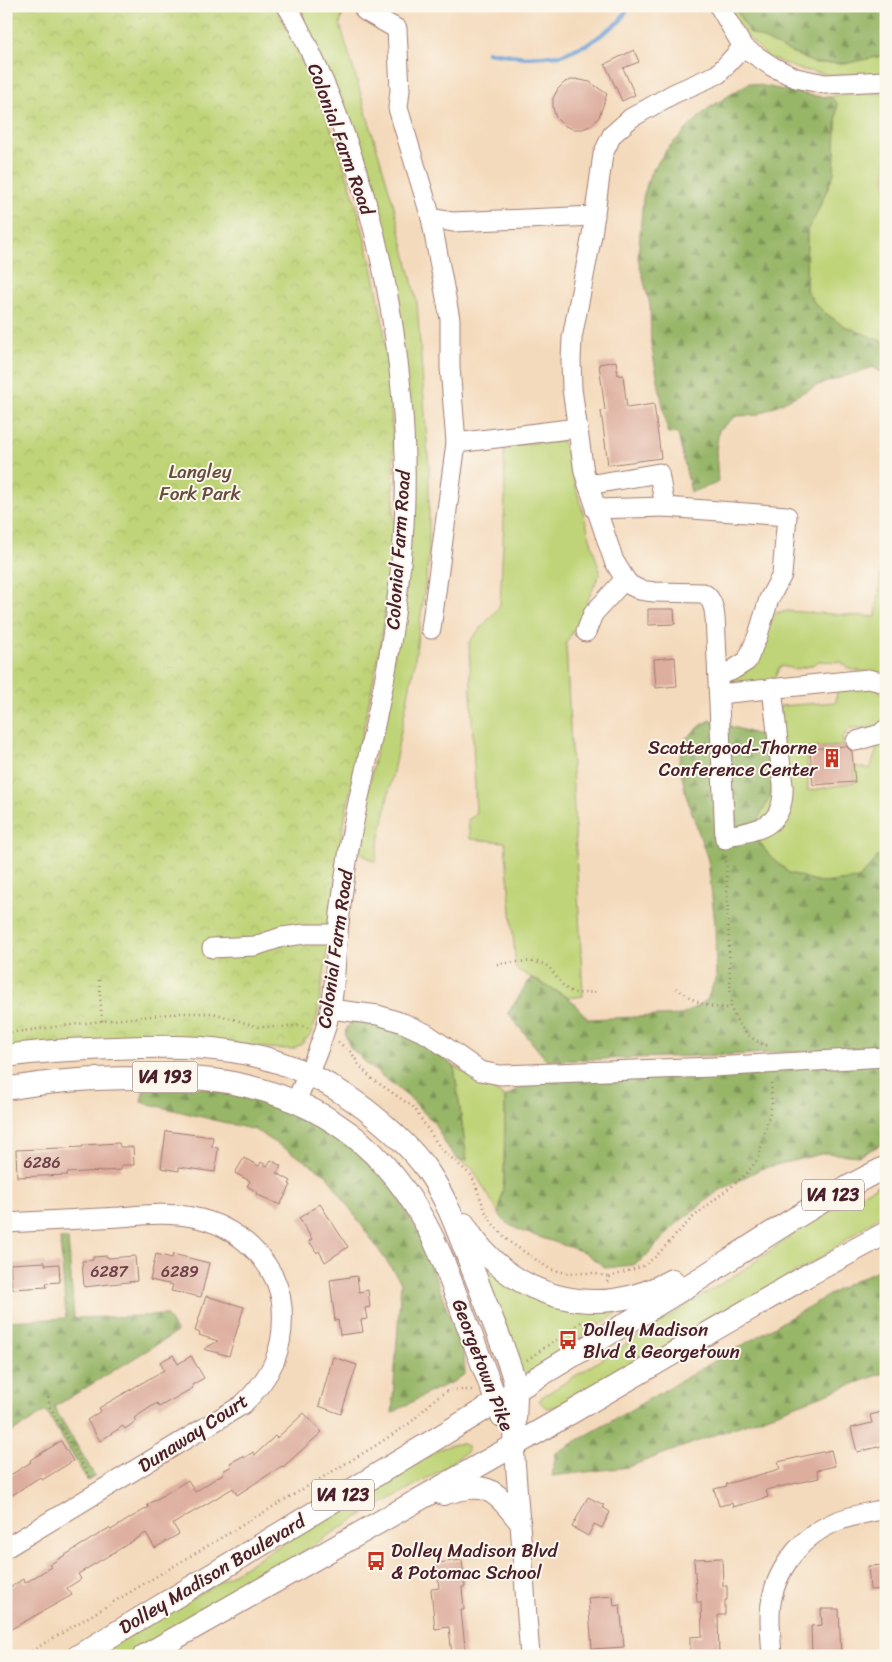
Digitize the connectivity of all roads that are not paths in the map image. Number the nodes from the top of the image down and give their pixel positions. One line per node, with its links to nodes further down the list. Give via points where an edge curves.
1 (287, 6): 22 (street, Colonial Farm Road, via 334,108 370,215 386,283 401,400 404,500 400,578 388,659 351,835)
2 (363, 6): 7 (street, via 365,11 398,30 398,108)
3 (714, 11): 4 (street)
4 (743, 47): 5 (street, via 773,68 796,78 825,84); 6 (street, via 718,74 631,118 612,135 603,154)
5 (886, 80)
6 (595, 216): 7 (street, via 453,222); 8 (street, via 572,338 572,390)
7 (431, 218): 9 (street, via 450,320)
8 (577, 428): 9 (street); 10 (street)
9 (456, 442): 14 (street)
10 (588, 485): 11 (street, via 659,474); 12 (street)
11 (665, 507): 12 (street); 16 (street, via 787,516 782,575 747,661)
12 (595, 509): 13 (street, via 614,561)
13 (625, 579): 15 (street, via 593,614); 16 (street, via 640,590 707,595 714,613)
14 (431, 629)
15 (586, 632)
16 (718, 675): 19 (street)
17 (886, 683): 18 (street, via 868,679)
18 (772, 688): 19 (street); 19 (street, via 784,797 781,809 765,827 725,838)
19 (719, 694)
20 (886, 729): 21 (street)
21 (856, 741)
22 (338, 934): 23 (street, via 305,934 255,946); 24 (street, Colonial Farm Road)
23 (212, 948)
24 (330, 1009): 26 (street, via 378,1015 403,1023 427,1034 480,1071 500,1075 713,1067 771,1055); 27 (street, Colonial Farm Road)
25 (6, 1056): 27 (main road, Georgetown Pike / VA 193, via 97,1049 194,1047 264,1057)
26 (886, 1057)
27 (308, 1074): 29 (street, Colonial Farm Road); 31 (main road, Georgetown Pike / VA 193, via 340,1091 380,1121 406,1144)
28 (6, 1088): 29 (main road, Georgetown Pike / VA 193, via 92,1079 183,1078 233,1082)
29 (296, 1101): 35 (main road, Georgetown Pike / VA 193, via 325,1116 366,1146 408,1194 434,1239)
30 (886, 1167): 33 (main road, Dolley Madison Boulevard / VA 123)
31 (436, 1184): 33 (main road, via 473,1239 498,1266 542,1292 566,1299 600,1302 651,1292); 35 (main road, Georgetown Pike / VA 193, via 462,1243)
32 (6, 1223): 40 (street, Dunaway Court, via 159,1214 193,1217 224,1227 240,1237 260,1258 275,1282 283,1323 276,1360 256,1392 242,1405)
33 (782, 1225): 35 (main road, Dolley Madison Boulevard / VA 123, via 701,1278)
34 (886, 1233): 36 (main road, Dolley Madison Boulevard / VA 123)
35 (503, 1386): 36 (main road, Georgetown Pike / VA 193); 41 (main road, Dolley Madison Boulevard / VA 123)
36 (514, 1445): 37 (main road, Dolley Madison Boulevard / VA 123); 39 (street)
37 (409, 1505): 39 (main road, via 464,1488 479,1487 498,1496); 42 (main road, Dolley Madison Boulevard / VA 123)
38 (886, 1509): 44 (street, via 834,1522 816,1532 789,1558 772,1595)
39 (519, 1520): 43 (street)
40 (6, 1548)
41 (78, 1656)
42 (144, 1656)
43 (530, 1656)
44 (772, 1656)

